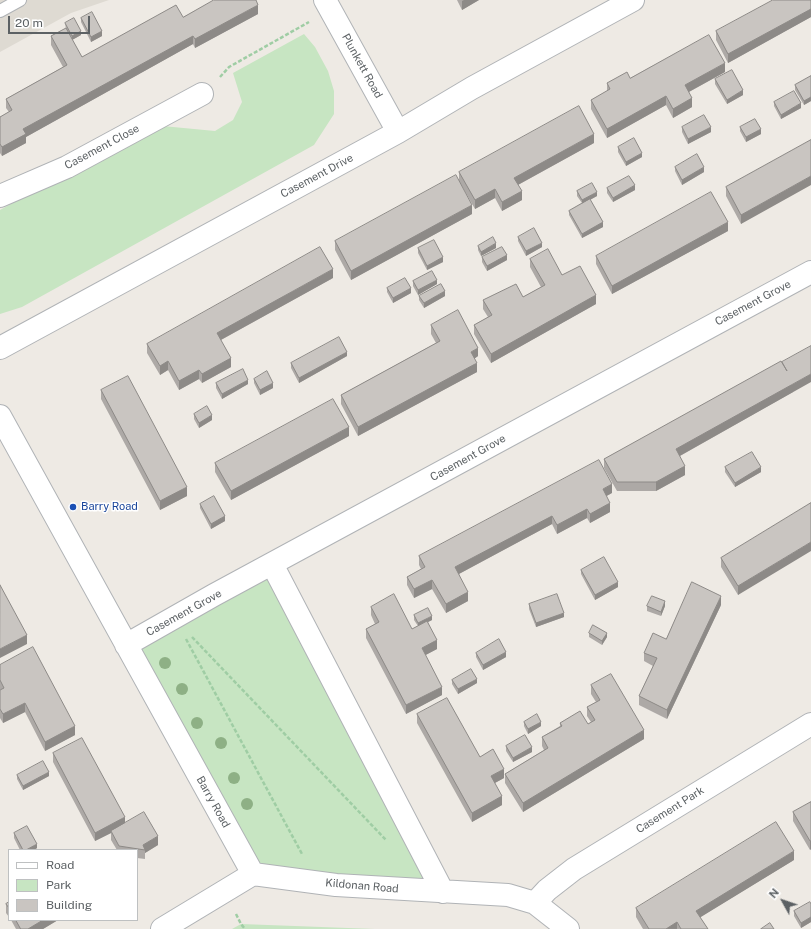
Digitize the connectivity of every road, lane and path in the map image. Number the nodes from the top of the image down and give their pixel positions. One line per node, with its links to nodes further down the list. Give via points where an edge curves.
1 (20, 0): 4 (lane)
2 (633, 0): 6 (street, Casement Drive, via 472,88)
3 (329, 6): 5 (path, via 306,23 229,67); 6 (street, Plunkett Road)
4 (0, 11)
5 (202, 94): 7 (street, Casement Close, via 67,167)
6 (398, 132): 9 (street, Casement Drive)
7 (0, 196)
8 (811, 272): 11 (street, Casement Grove)
9 (0, 348)
10 (2, 423): 13 (street, Barry Road)
11 (272, 564): 12 (street, Casement Grove); 18 (street)
12 (174, 618): 13 (street, Casement Grove); 15 (path); 17 (path, via 304,858)
13 (126, 645): 16 (street, Barry Road)
14 (811, 724): 19 (street, Casement Park, via 574,869 546,890)
15 (391, 846)
16 (253, 874): 17 (street, Kildonan Road); 20 (street)
17 (301, 880): 18 (street, Kildonan Road, via 336,885)
18 (443, 892): 19 (street, Kildonan Road, via 508,896)
19 (535, 903): 21 (street, Kildonan Road)
20 (162, 929)
21 (568, 929)

